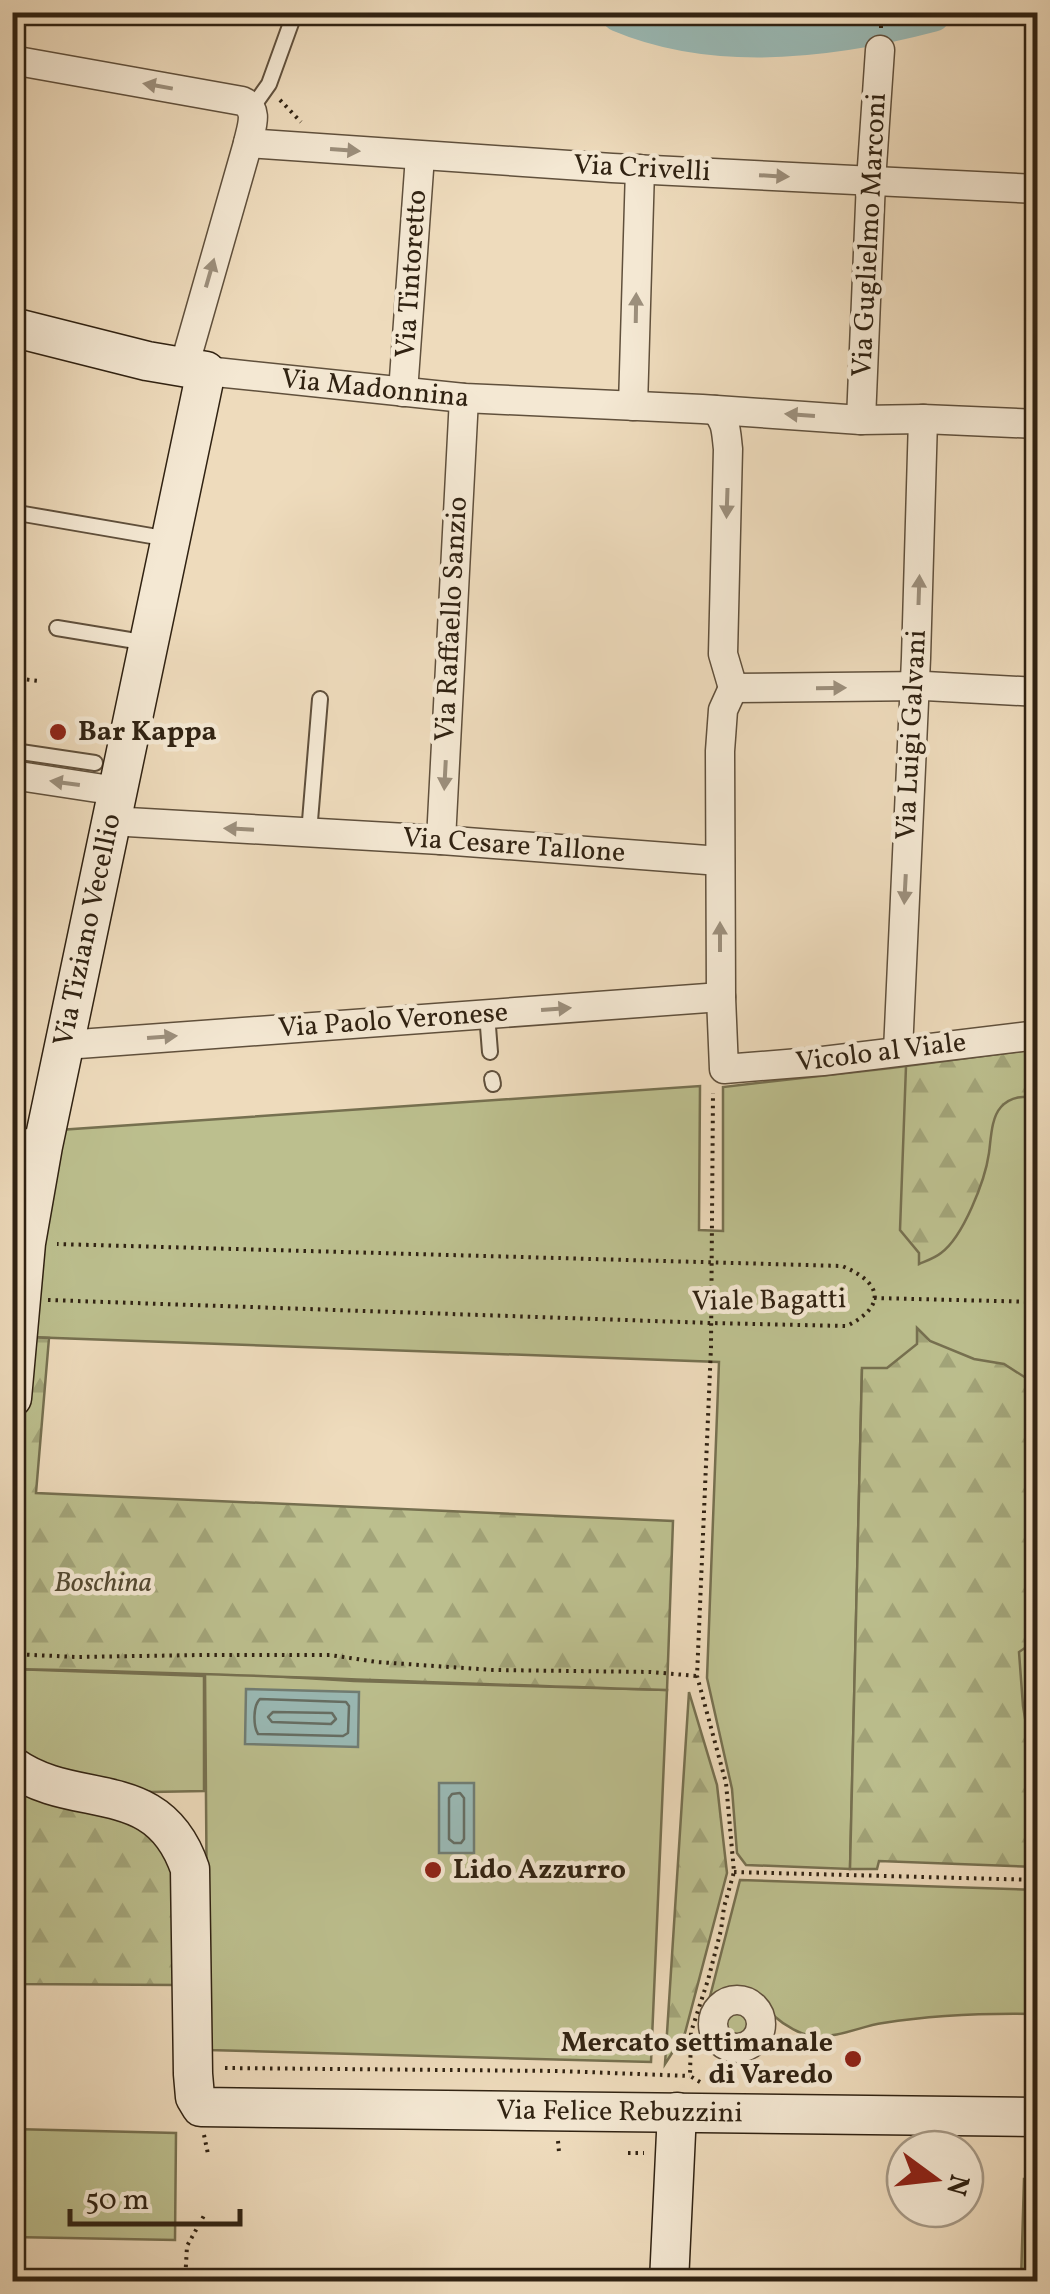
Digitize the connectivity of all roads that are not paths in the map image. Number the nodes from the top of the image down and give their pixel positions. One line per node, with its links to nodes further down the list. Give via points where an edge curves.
1 (295, 12): 4 (lane)
2 (880, 50): 8 (street, Via Guglielmo Marconi)
3 (12, 60): 4 (street, one-way to 3)
4 (258, 100): 5 (street)
5 (248, 143): 6 (street, Via Crivelli, one-way to 6); 11 (street, one-way to 5)
6 (420, 156): 7 (street, Via Crivelli); 12 (street, Via Tintoretto)
7 (640, 169): 8 (street, Via Crivelli, one-way to 8); 14 (street, one-way to 7)
8 (871, 181): 9 (street, Via Crivelli); 16 (street, Via Guglielmo Marconi)
9 (1038, 189)
10 (12, 328): 11 (street, Via Madonnina)
11 (195, 369): 12 (street, Via Madonnina); 20 (street, Via Tiziano Vecellio)
12 (403, 392): 13 (street, Via Madonnina)
13 (464, 398): 14 (street, Via Madonnina); 31 (street, Via Raffaello Sanzio, one-way to 31)
14 (634, 406): 15 (street, Via Madonnina)
15 (728, 416): 16 (street, Via Madonnina, one-way to 15); 24 (street, one-way to 24, via 722,654)
16 (861, 420): 17 (street, Via Madonnina)
17 (924, 420): 18 (street, Via Madonnina); 23 (street, Via Luigi Galvani, one-way to 17)
18 (1038, 424)
19 (12, 512): 20 (lane)
20 (170, 539): 22 (street, Via Tiziano Vecellio)
21 (56, 628): 22 (lane)
22 (148, 644): 29 (street, Via Tiziano Vecellio)
23 (914, 687): 24 (street, one-way to 23); 25 (street); 37 (street, Via Luigi Galvani, one-way to 37)
24 (733, 688): 32 (street, via 723,710)
25 (1038, 692)
26 (320, 700): 30 (lane)
27 (12, 758): 29 (lane, via 14,751)
28 (12, 775): 29 (street, Via Cesare Tallone, one-way to 28)
29 (107, 792): 30 (street, Via Cesare Tallone, one-way to 29); 36 (street, Via Tiziano Vecellio)
30 (308, 833): 31 (street, Via Cesare Tallone)
31 (441, 840): 32 (street, Via Cesare Tallone)
32 (720, 861): 33 (street, one-way to 32)
33 (720, 997): 34 (street, Via Paolo Veronese, one-way to 33); 37 (street, Vicolo al Viale, via 718,1076)
34 (488, 1014): 36 (street, Via Paolo Veronese, one-way to 34); 38 (lane)
35 (1038, 1035): 37 (street, Vicolo al Viale)
36 (65, 1045): 39 (street, Via Tiziano Vecellio)
37 (898, 1051)
38 (490, 1052)
39 (28, 1143): 40 (street, Via Tiziano Vecellio, via 28,1230)
40 (12, 1398)
41 (12, 1766): 42 (street, Via Felice Rebuzzini, via 46,1783 146,1809 184,1849 190,1869 193,2074 201,2107)
42 (677, 2112): 43 (street, Via Felice Rebuzzini); 44 (street)
43 (1038, 2118)
44 (669, 2282)

